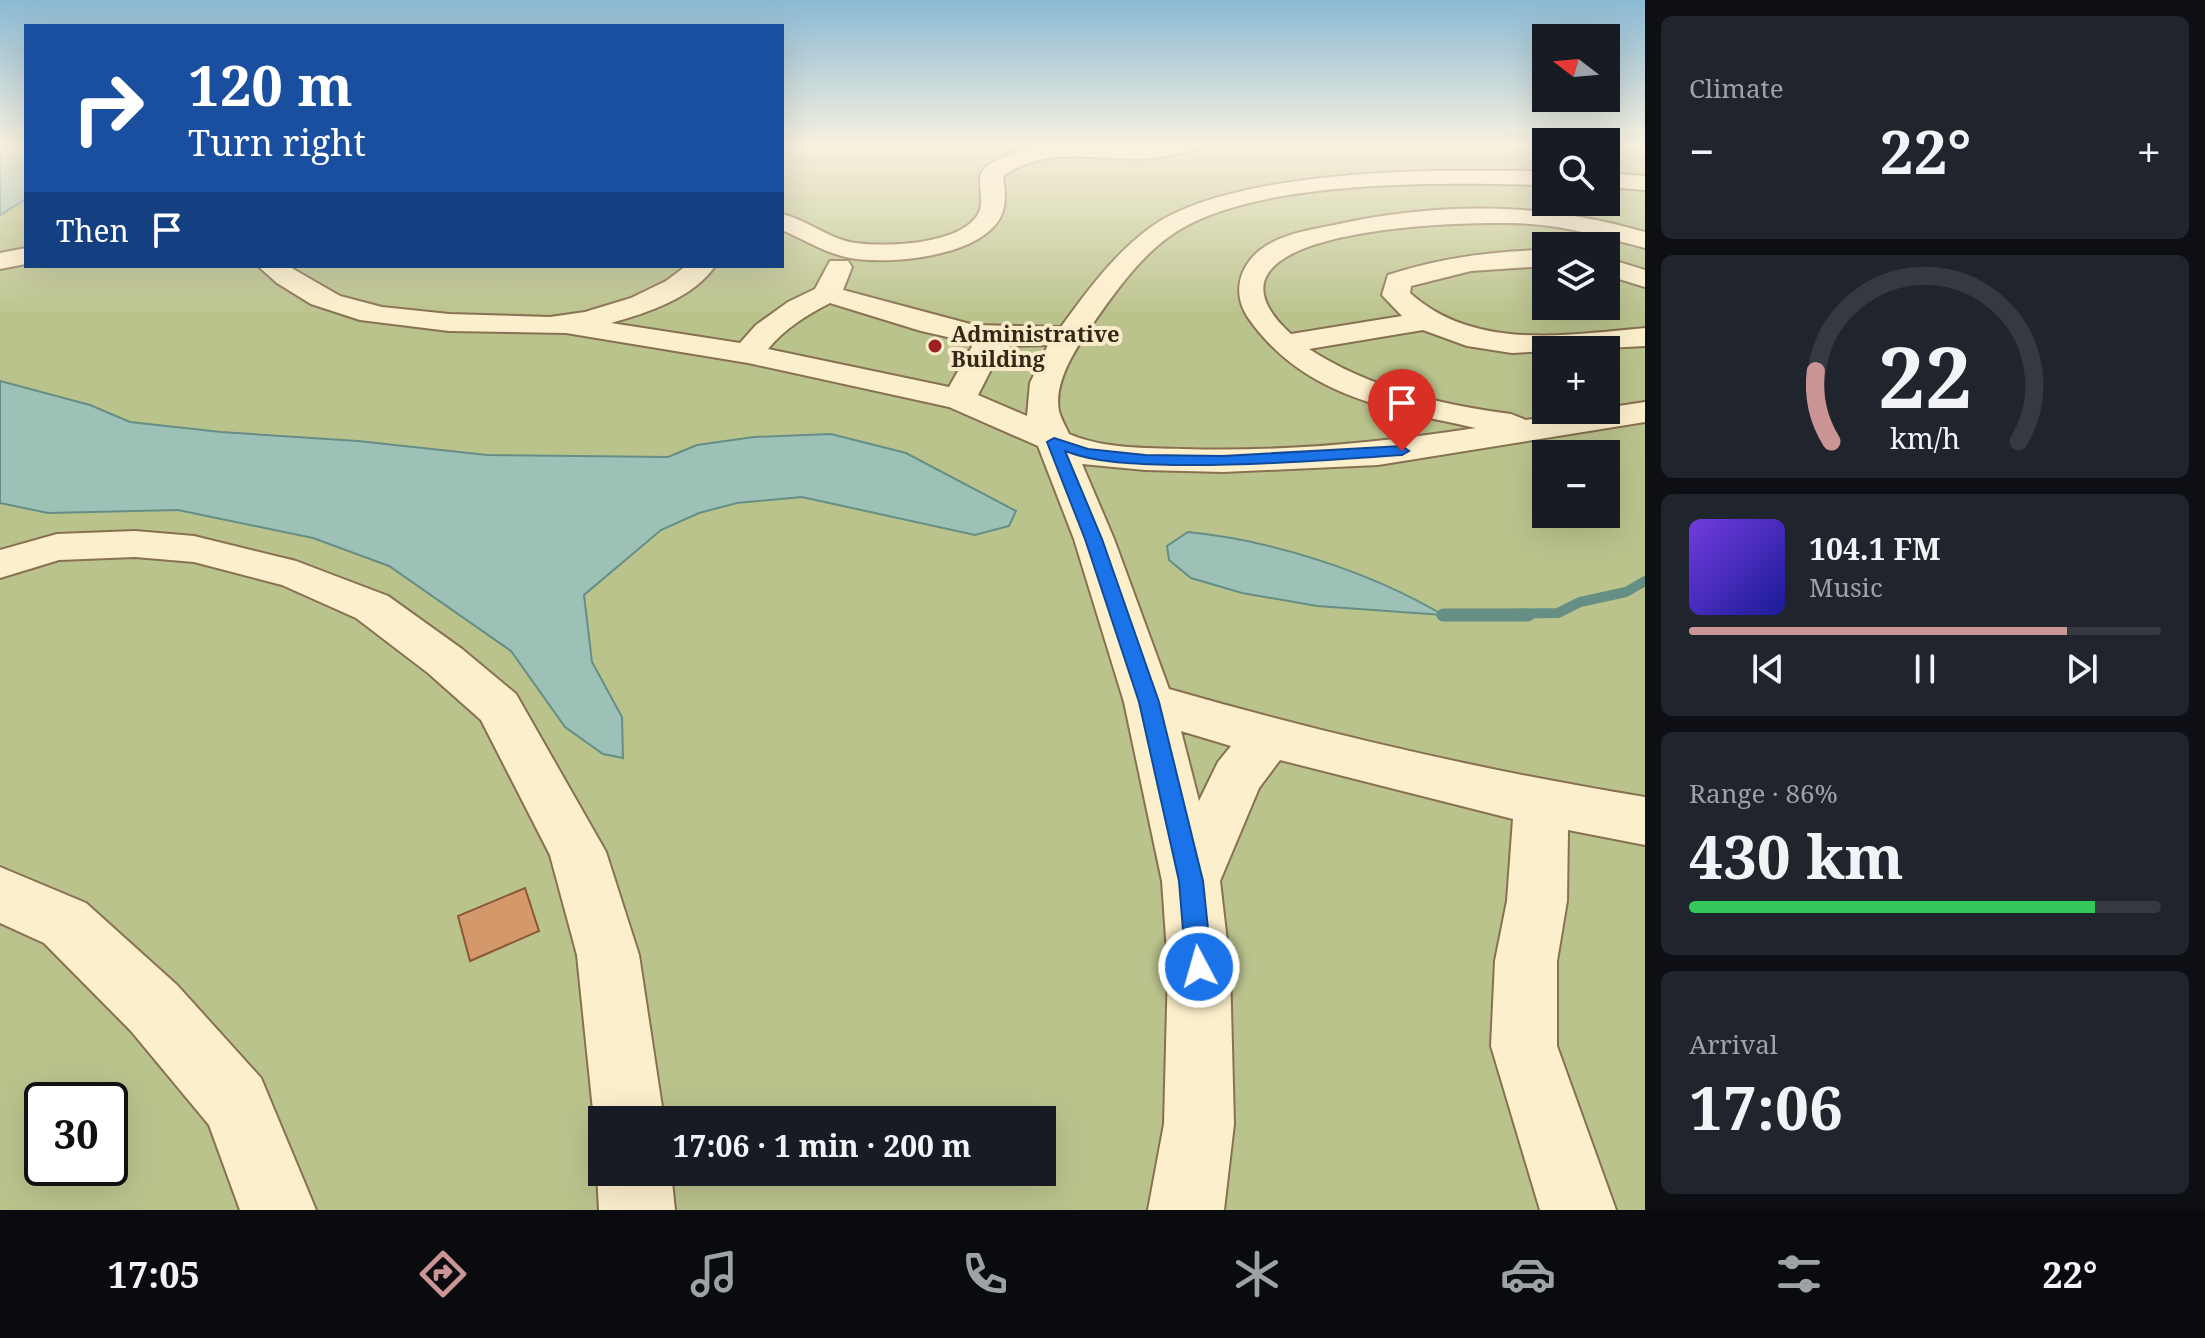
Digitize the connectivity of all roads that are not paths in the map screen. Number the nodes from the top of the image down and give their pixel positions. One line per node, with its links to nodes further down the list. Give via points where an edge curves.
1 (993, 202): 5 (street, via 985,223 967,235 909,251)
2 (1210, 202): 17 (street, via 1134,255)
3 (784, 222): 5 (street)
4 (1645, 240): 19 (street, via 1582,225 1485,215 1390,222 1297,241 1262,263 1251,281 1252,301)
5 (839, 247): 13 (street, via 838,272)
6 (24, 256): 8 (street)
7 (1532, 258): 14 (street, via 1424,271 1398,281 1396,295)
8 (0, 261)
9 (274, 268): 15 (street, via 302,289 339,305 399,317)
10 (699, 268): 15 (street, via 666,293)
11 (1620, 271): 12 (street)
12 (1645, 279)
13 (827, 294): 16 (street); 20 (street, via 767,331)
14 (1426, 321): 18 (street, via 1527,345); 19 (street)
15 (568, 325): 20 (street)
16 (993, 336): 17 (street); 21 (street)
17 (1069, 336): 24 (street, via 1041,392)
18 (1645, 337)
19 (1285, 344): 23 (street, via 1343,383 1378,396)
20 (748, 354): 21 (street)
21 (959, 399): 24 (street)
22 (1645, 412): 23 (street)
23 (1546, 428): 24 (street, via 1378,454 1223,461 1086,454)
24 (1054, 442): 26 (street, via 1094,539)
25 (0, 564): 32 (street, via 57,547 135,544 194,549 296,575 372,607 499,707 578,852 608,955)
26 (1149, 702): 27 (street); 30 (street)
27 (1268, 738): 28 (street); 30 (street, via 1237,777)
28 (1541, 804): 29 (street); 37 (street, via 1524,1046)
29 (1645, 821)
30 (1191, 881): 36 (street, via 1199,967 1199,1124)
31 (0, 894): 34 (street, via 65,923 154,1008 236,1103)
32 (627, 1106)
33 (635, 1186): 35 (street)
34 (278, 1210)
35 (637, 1210)
36 (1186, 1210)
37 (1578, 1210)

